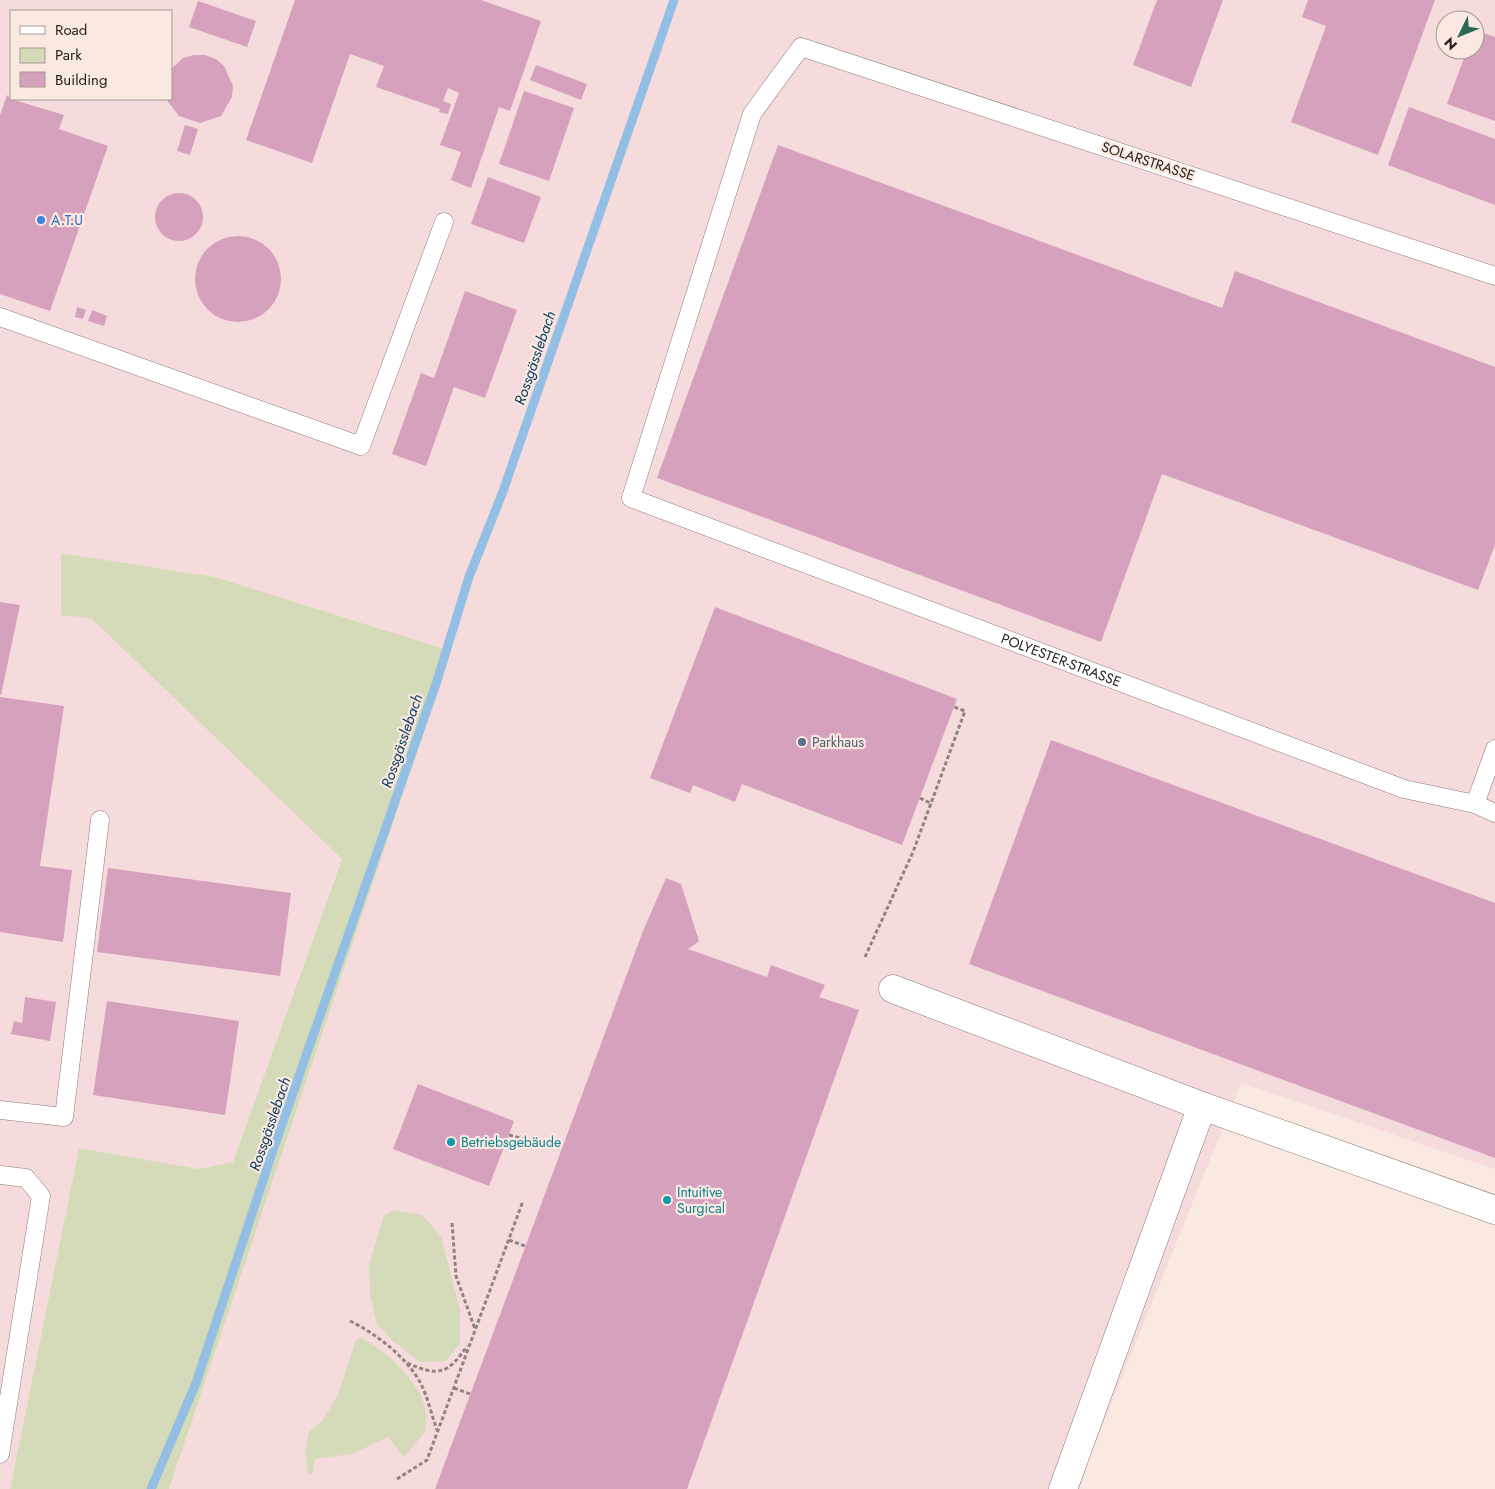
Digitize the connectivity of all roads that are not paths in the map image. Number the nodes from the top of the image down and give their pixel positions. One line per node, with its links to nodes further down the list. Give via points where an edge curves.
1 (444, 222): 3 (lane, via 362,446)
2 (1495, 276): 4 (lane, SOLARSTRASSE, via 801,47 752,114)
3 (0, 317)
4 (630, 498): 6 (lane, POLYESTER-STRASSE, via 1404,790)
5 (1495, 749): 6 (lane)
6 (1475, 804): 7 (lane, POLYESTER-STRASSE)
7 (1495, 813)
8 (100, 820): 11 (lane, via 64,1117)
9 (893, 989): 10 (street)
10 (1202, 1106): 13 (street); 15 (street)
11 (0, 1110)
12 (0, 1175): 14 (lane, via 26,1178 41,1196)
13 (1495, 1210)
14 (0, 1454)
15 (1063, 1489)

